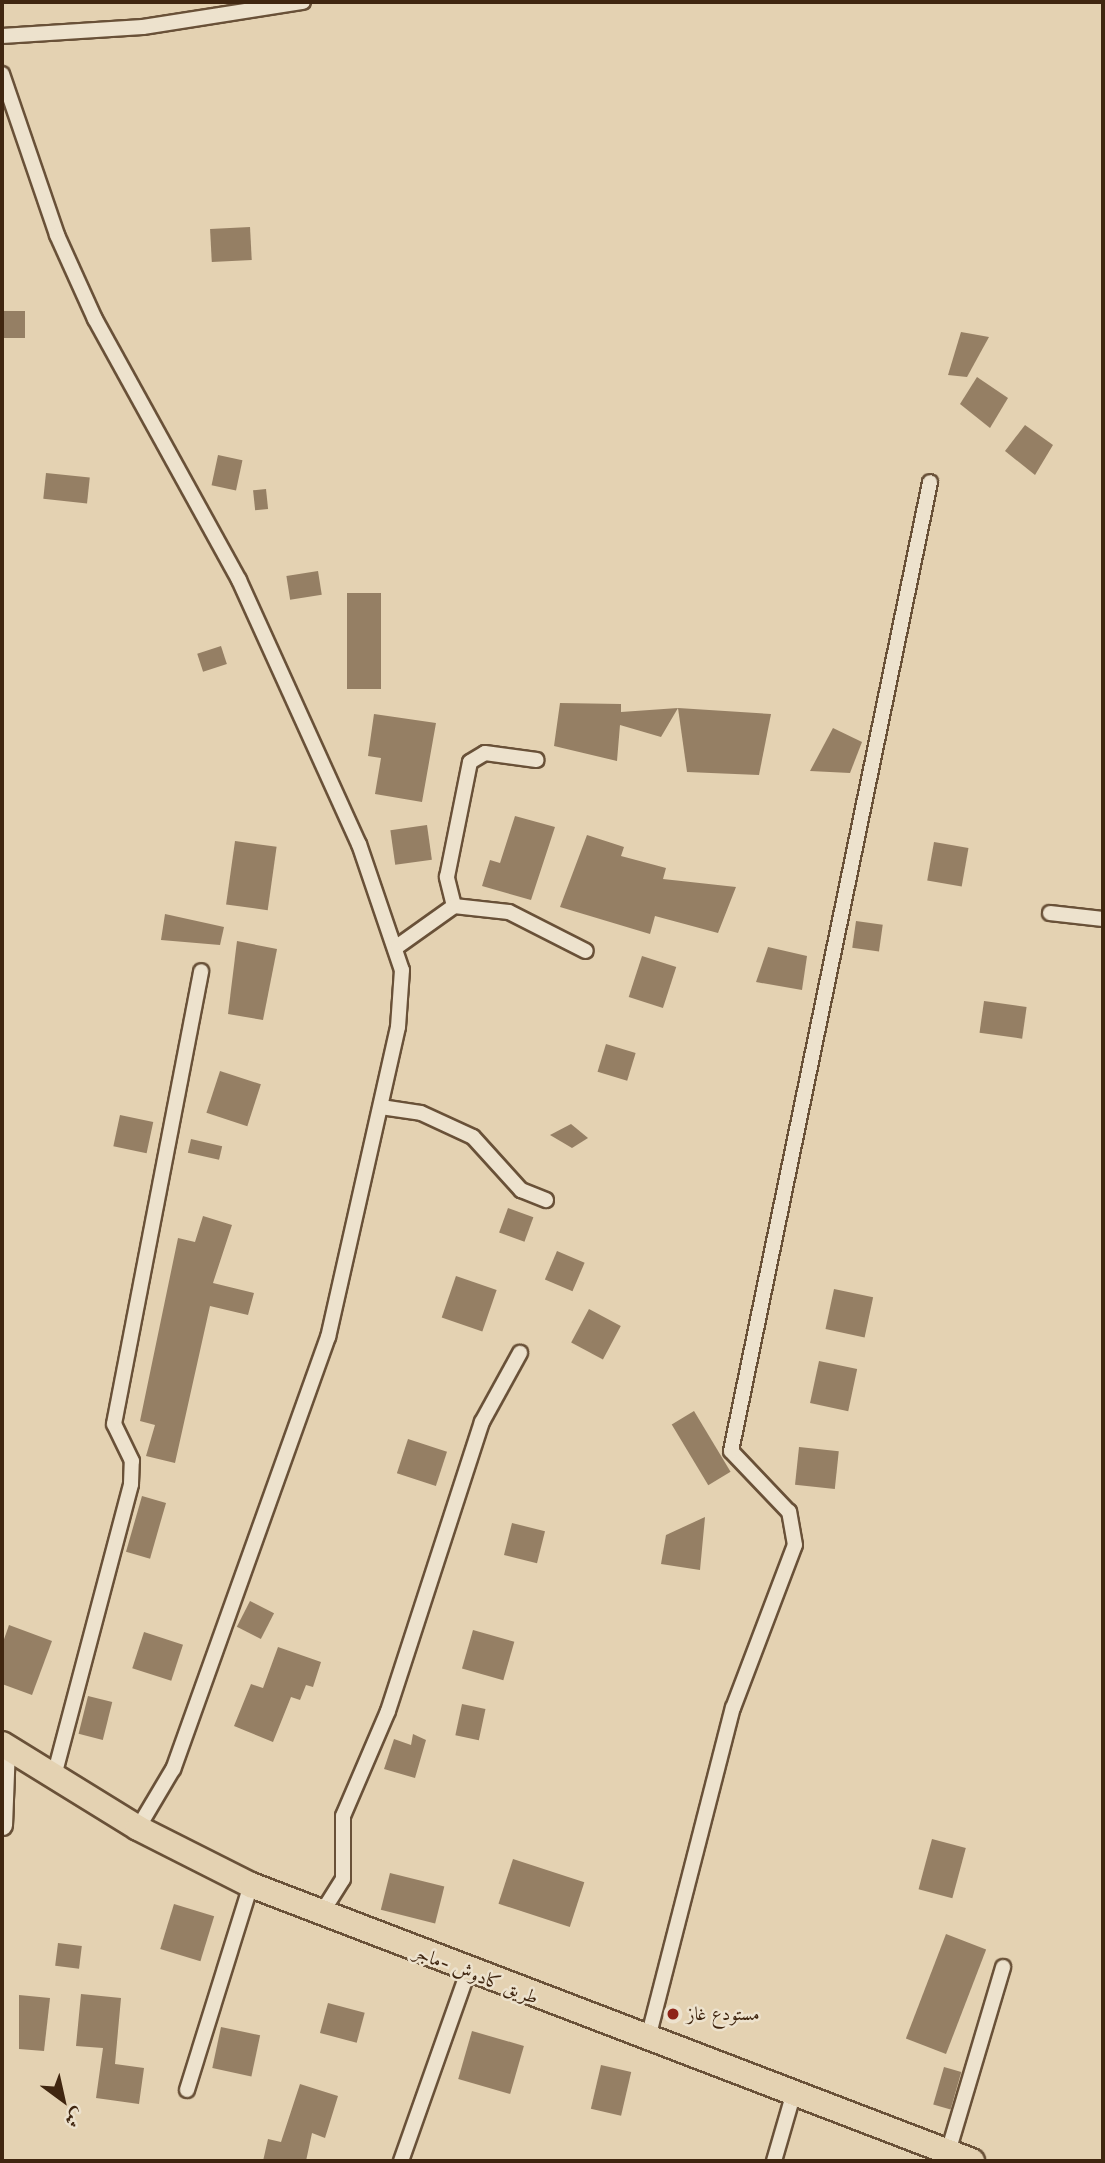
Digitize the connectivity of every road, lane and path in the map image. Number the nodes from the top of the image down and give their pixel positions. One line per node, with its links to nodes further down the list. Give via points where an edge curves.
1 (303, 2): 2 (street, via 143,27)
2 (2, 36)
3 (2, 74): 9 (street, via 57,235 95,319 239,580)
4 (930, 482): 23 (street, via 731,1451 789,1511 795,1545 733,1708)
5 (537, 760): 6 (street, via 485,753 470,762 447,877)
6 (454, 905): 9 (street); 10 (street, via 509,912)
7 (1050, 913): 8 (street)
8 (1103, 919)
9 (398, 946): 12 (street, via 398,1027)
10 (586, 951)
11 (201, 971): 16 (street, via 114,1424 132,1461 131,1484)
12 (381, 1107): 13 (street, via 421,1113 473,1137 521,1190); 18 (street, via 328,1338 178,1757)
13 (546, 1200)
14 (520, 1353): 20 (street, via 481,1422 387,1711 343,1816 343,1879)
15 (4, 1745): 16 (highway, طريق كادوش -ماجر); 17 (street)
16 (54, 1776): 18 (highway, طريق كادوش -ماجر)
17 (2, 1825)
18 (138, 1828): 19 (highway, طريق كادوش -ماجر)
19 (251, 1885): 20 (highway, طريق كادوش -ماجر); 24 (street)
20 (321, 1914): 22 (highway, طريق كادوش -ماجر)
21 (1003, 1967): 26 (street)
22 (468, 1972): 23 (highway, طريق كادوش -ماجر); 27 (street)
23 (648, 2038): 25 (highway, طريق كادوش -ماجر)
24 (187, 2090)
25 (794, 2092): 26 (highway, طريق كادوش -ماجر); 28 (street)
26 (948, 2152): 29 (highway, طريق كادوش -ماجر)
27 (401, 2161)
28 (774, 2161)
29 (972, 2161)

